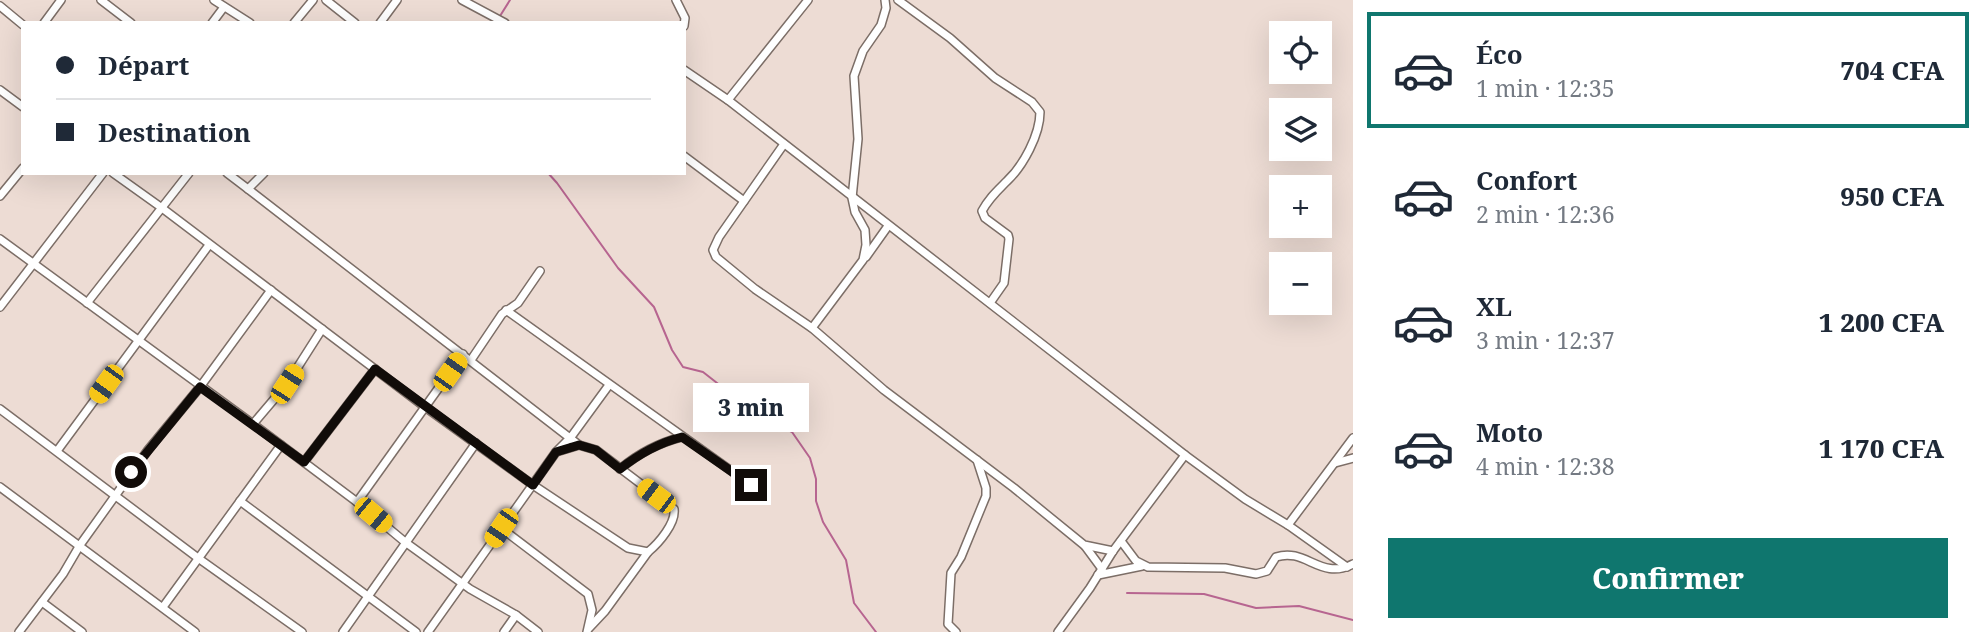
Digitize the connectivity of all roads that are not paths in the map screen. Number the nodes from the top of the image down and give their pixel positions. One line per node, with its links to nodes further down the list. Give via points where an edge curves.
1 (61, 0): 14 (street)
2 (101, 0): 15 (street)
3 (214, 0): 13 (street)
4 (313, 0): 18 (street)
5 (326, 0): 19 (street)
6 (397, 0): 20 (street)
7 (462, 0): 21 (street)
8 (676, 0): 22 (street)
9 (808, 0): 26 (street)
10 (885, 0): 38 (street, via 881,25 855,72 858,138)
11 (898, 0): 49 (street, via 1040,112 1026,154 982,211 1009,239 1004,283)
12 (0, 6): 23 (street)
13 (224, 6): 16 (street); 17 (street)
14 (45, 21)
15 (128, 21)
16 (213, 21)
17 (247, 21)
18 (296, 21)
19 (352, 21)
20 (381, 21)
21 (501, 21)
22 (685, 21)
23 (21, 24)
24 (686, 71): 26 (street)
25 (0, 90): 27 (street)
26 (728, 100): 28 (street)
27 (21, 106)
28 (784, 144): 38 (street); 39 (street)
29 (686, 158): 39 (street)
30 (21, 171): 37 (street)
31 (101, 175): 45 (street)
32 (116, 175): 40 (street)
33 (187, 175): 40 (street)
34 (230, 175): 36 (street)
35 (262, 175): 36 (street)
36 (248, 189): 55 (street)
37 (0, 196)
38 (852, 198): 41 (street); 44 (street, via 865,230)
39 (744, 201): 52 (street, via 714,253)
40 (162, 208): 43 (street); 48 (street)
41 (888, 226): 44 (street); 49 (street)
42 (0, 239): 45 (street)
43 (209, 245): 47 (street); 54 (street)
44 (863, 260): 52 (street)
45 (33, 263): 48 (street); 50 (street)
46 (540, 271): 51 (street, via 518,303)
47 (271, 290): 53 (street); 59 (street)
48 (88, 303): 54 (street)
49 (990, 303): 71 (street)
50 (0, 307)
51 (506, 310): 56 (street); 58 (street)
52 (811, 328): 73 (street)
53 (322, 329): 57 (street); 62 (street, via 287,384)
54 (138, 340): 59 (street); 69 (street)
55 (463, 354): 56 (street); 60 (street)
56 (471, 360): 63 (street)
57 (375, 369): 60 (street); 74 (street)
58 (609, 386): 63 (street); 64 (street)
59 (200, 387): 62 (street); 80 (street)
60 (425, 407): 66 (street); 82 (street)
61 (1, 412): 69 (street)
62 (253, 424): 67 (street)
63 (570, 437): 68 (street); 70 (street)
64 (682, 437): 76 (street, via 638,454); 78 (street)
65 (1353, 439): 75 (street)
66 (475, 443): 77 (street); 86 (street)
67 (281, 445): 74 (street); 81 (street)
68 (579, 445): 70 (street); 76 (street, via 596,450)
69 (57, 451): 80 (street)
70 (556, 452): 77 (street)
71 (1185, 455): 83 (street); 85 (street)
72 (1353, 458): 75 (street)
73 (976, 460): 88 (street); 111 (street, via 986,496 951,573 948,624)
74 (304, 462): 82 (street)
75 (1334, 464): 83 (street)
76 (620, 469): 90 (street, via 674,509 675,516)
77 (533, 485): 84 (street); 90 (street, via 628,548)
78 (751, 485)
79 (0, 487): 87 (street)
80 (115, 495): 87 (street); 91 (street)
81 (240, 501): 91 (street); 96 (street)
82 (357, 502): 86 (street)
83 (1288, 525): 92 (street)
84 (501, 528): 95 (street); 101 (street, via 588,594 592,610)
85 (1121, 541): 89 (street); 93 (street)
86 (405, 542): 95 (street); 96 (street)
87 (80, 545): 97 (street); 98 (street)
88 (1084, 545): 89 (street); 94 (street)
89 (1113, 551): 94 (street)
90 (648, 552): 101 (street)
91 (198, 558): 98 (street); 105 (street)
92 (1350, 565): 93 (street, via 1319,568 1288,555 1276,557 1267,571 1256,574 1225,568)
93 (1143, 566): 94 (street)
94 (1100, 572): 112 (street)
95 (463, 583): 99 (street); 108 (street)
96 (367, 597): 106 (street); 107 (street)
97 (42, 602): 102 (street); 103 (street)
98 (163, 607): 100 (street)
99 (516, 614): 109 (street); 110 (street)
100 (183, 628): 104 (street)
101 (588, 630)
102 (19, 632)
103 (82, 632)
104 (195, 632)
105 (302, 632)
106 (343, 632)
107 (416, 632)
108 (428, 632)
109 (504, 632)
110 (538, 632)
111 (956, 632)
112 (1058, 632)

